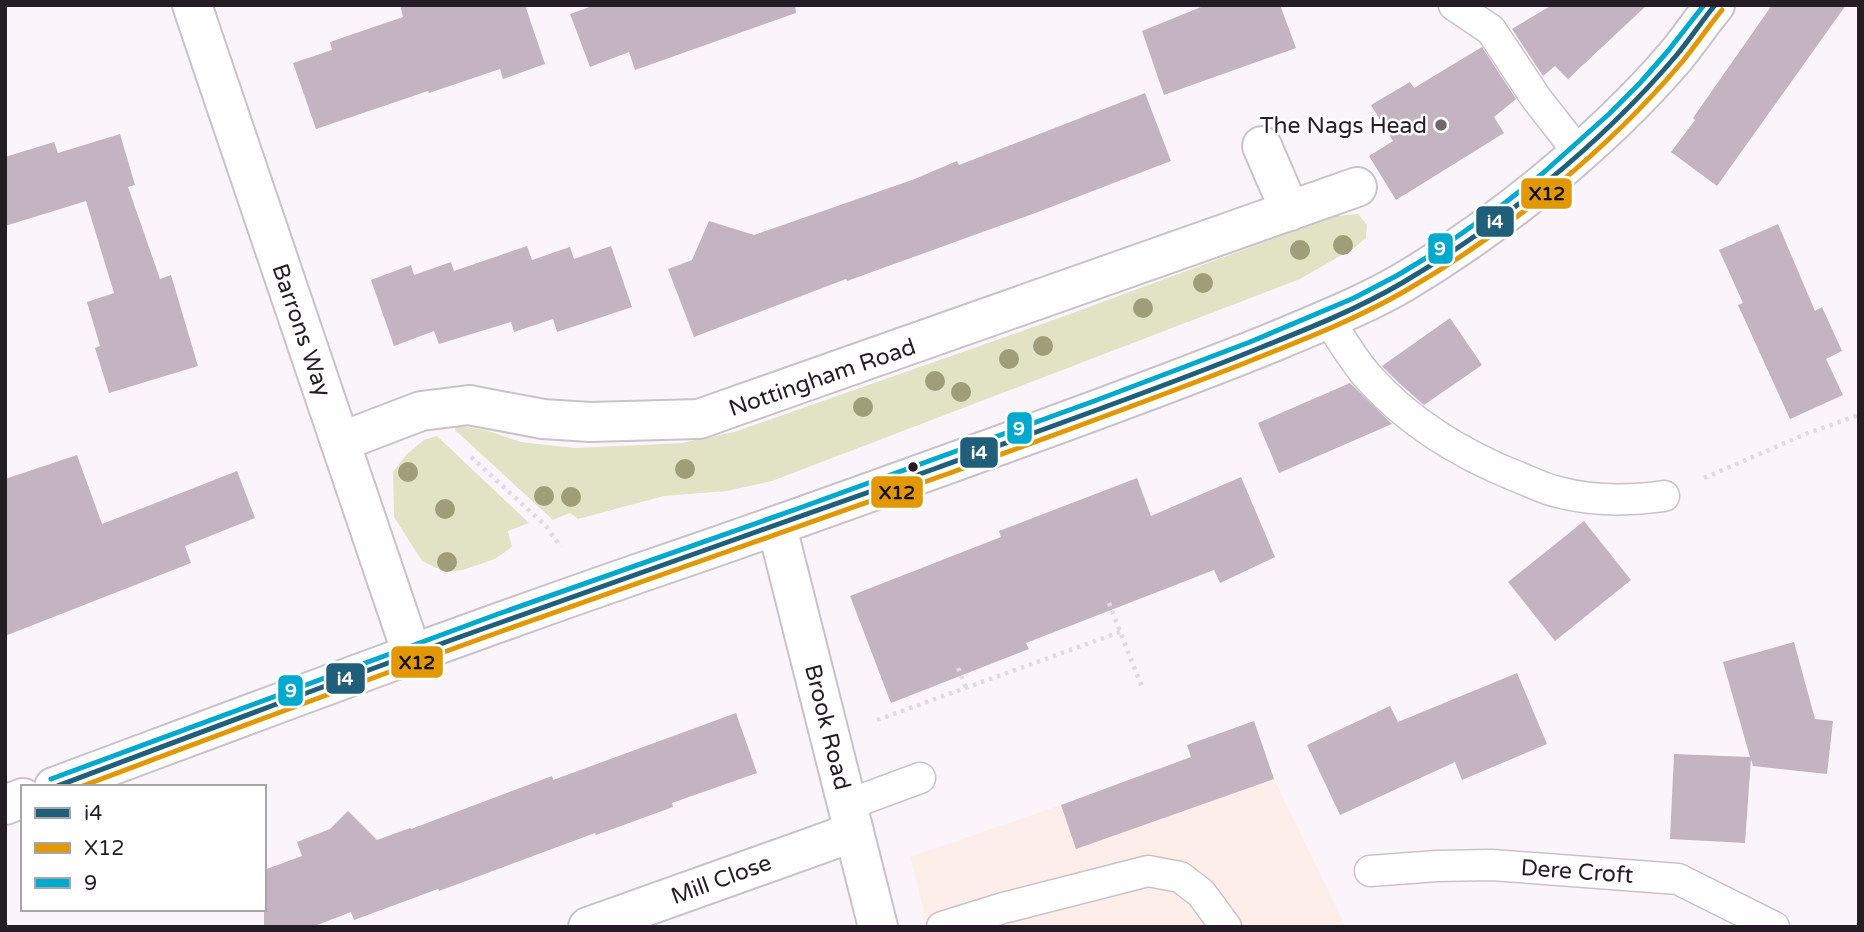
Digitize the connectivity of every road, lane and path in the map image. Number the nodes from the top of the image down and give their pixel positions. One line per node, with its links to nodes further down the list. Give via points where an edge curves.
1 (192, 5): 11 (street, Barrons Way)
2 (1454, 5): 5 (lane, via 1491,30)
3 (1715, 5): 5 (street, via 1666,66)
4 (1262, 146): 7 (street)
5 (1579, 153): 8 (street, via 1461,245 1402,282)
6 (1357, 187): 7 (street, Nottingham Road)
7 (1290, 211): 9 (street, Nottingham Road, via 699,419 590,422 543,419 469,405)
8 (1328, 319): 12 (lane, via 1389,398 1436,436 1472,456 1556,492 1634,500); 13 (street, via 1202,372)
9 (421, 411): 11 (street, Nottingham Road); 14 (path, via 546,526)
10 (1859, 415): 12 (path)
11 (340, 442): 17 (street, Barrons Way)
12 (1664, 496)
13 (777, 527): 14 (street); 21 (street, Brook Road)
14 (594, 589): 17 (street)
15 (1109, 603): 16 (path)
16 (1120, 632): 19 (path); 20 (path)
17 (412, 654): 23 (street)
18 (958, 667): 19 (path)
19 (966, 688): 21 (path)
20 (1143, 690)
21 (830, 737): 24 (street, Brook Road)
22 (920, 778): 24 (lane)
23 (59, 785)
24 (851, 818): 26 (street, Mill Close); 27 (street, Brook Road)
25 (1370, 871): 30 (lane, Dere Croft, via 1492,865 1678,879)
26 (588, 927)
27 (877, 927)
28 (942, 927): 29 (lane, via 1148,871 1180,877 1201,893)
29 (1226, 927)
30 (1774, 927)

